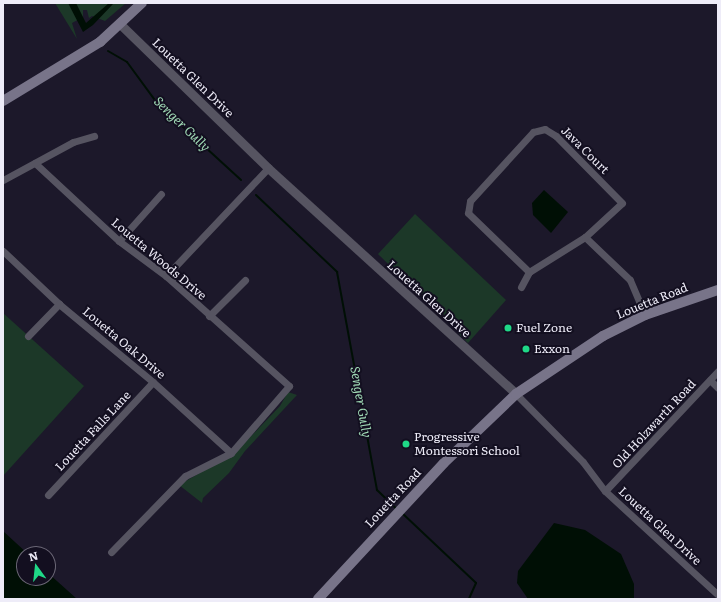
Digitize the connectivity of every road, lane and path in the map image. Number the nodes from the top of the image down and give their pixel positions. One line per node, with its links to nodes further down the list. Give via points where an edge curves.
1 (142, 3): 2 (main road)
2 (120, 24): 3 (main road, via 100,42); 6 (street, Louetta Glen Drive)
3 (3, 101)
4 (94, 136): 5 (street, via 73,142)
5 (35, 163): 7 (street); 10 (street, Louetta Woods Drive)
6 (268, 168): 13 (street); 25 (street, Louetta Glen Drive)
7 (3, 180)
8 (161, 194): 10 (street)
9 (585, 238): 12 (street); 12 (street, Java Court, via 622,203 556,136 545,129 533,132 470,201 468,213); 19 (street, via 630,280)
10 (119, 241): 13 (street, Louetta Woods Drive)
11 (3, 251): 17 (street, Louetta Oak Drive)
12 (529, 272): 15 (street)
13 (166, 276): 18 (street, Louetta Woods Drive)
14 (245, 280): 18 (street)
15 (522, 287)
16 (718, 290): 19 (main road, Louetta Road)
17 (59, 304): 20 (street); 23 (street, Louetta Oak Drive)
18 (209, 316): 26 (street, Louetta Woods Drive, via 289,386)
19 (645, 316): 25 (main road, Louetta Road, via 603,336)
20 (28, 336)
21 (718, 371): 22 (street, Old Holzwarth Road)
22 (710, 380): 24 (street); 27 (street, Old Holzwarth Road)
23 (153, 382): 26 (street, Louetta Oak Drive); 28 (street, Louetta Falls Lane)
24 (718, 388)
25 (516, 394): 27 (street, Louetta Glen Drive, via 583,462); 31 (main road, Louetta Road, via 475,431)
26 (231, 453): 29 (street, via 185,476)
27 (606, 491): 30 (street, Louetta Glen Drive)
28 (48, 495)
29 (110, 552)
30 (718, 595)
31 (318, 599)

